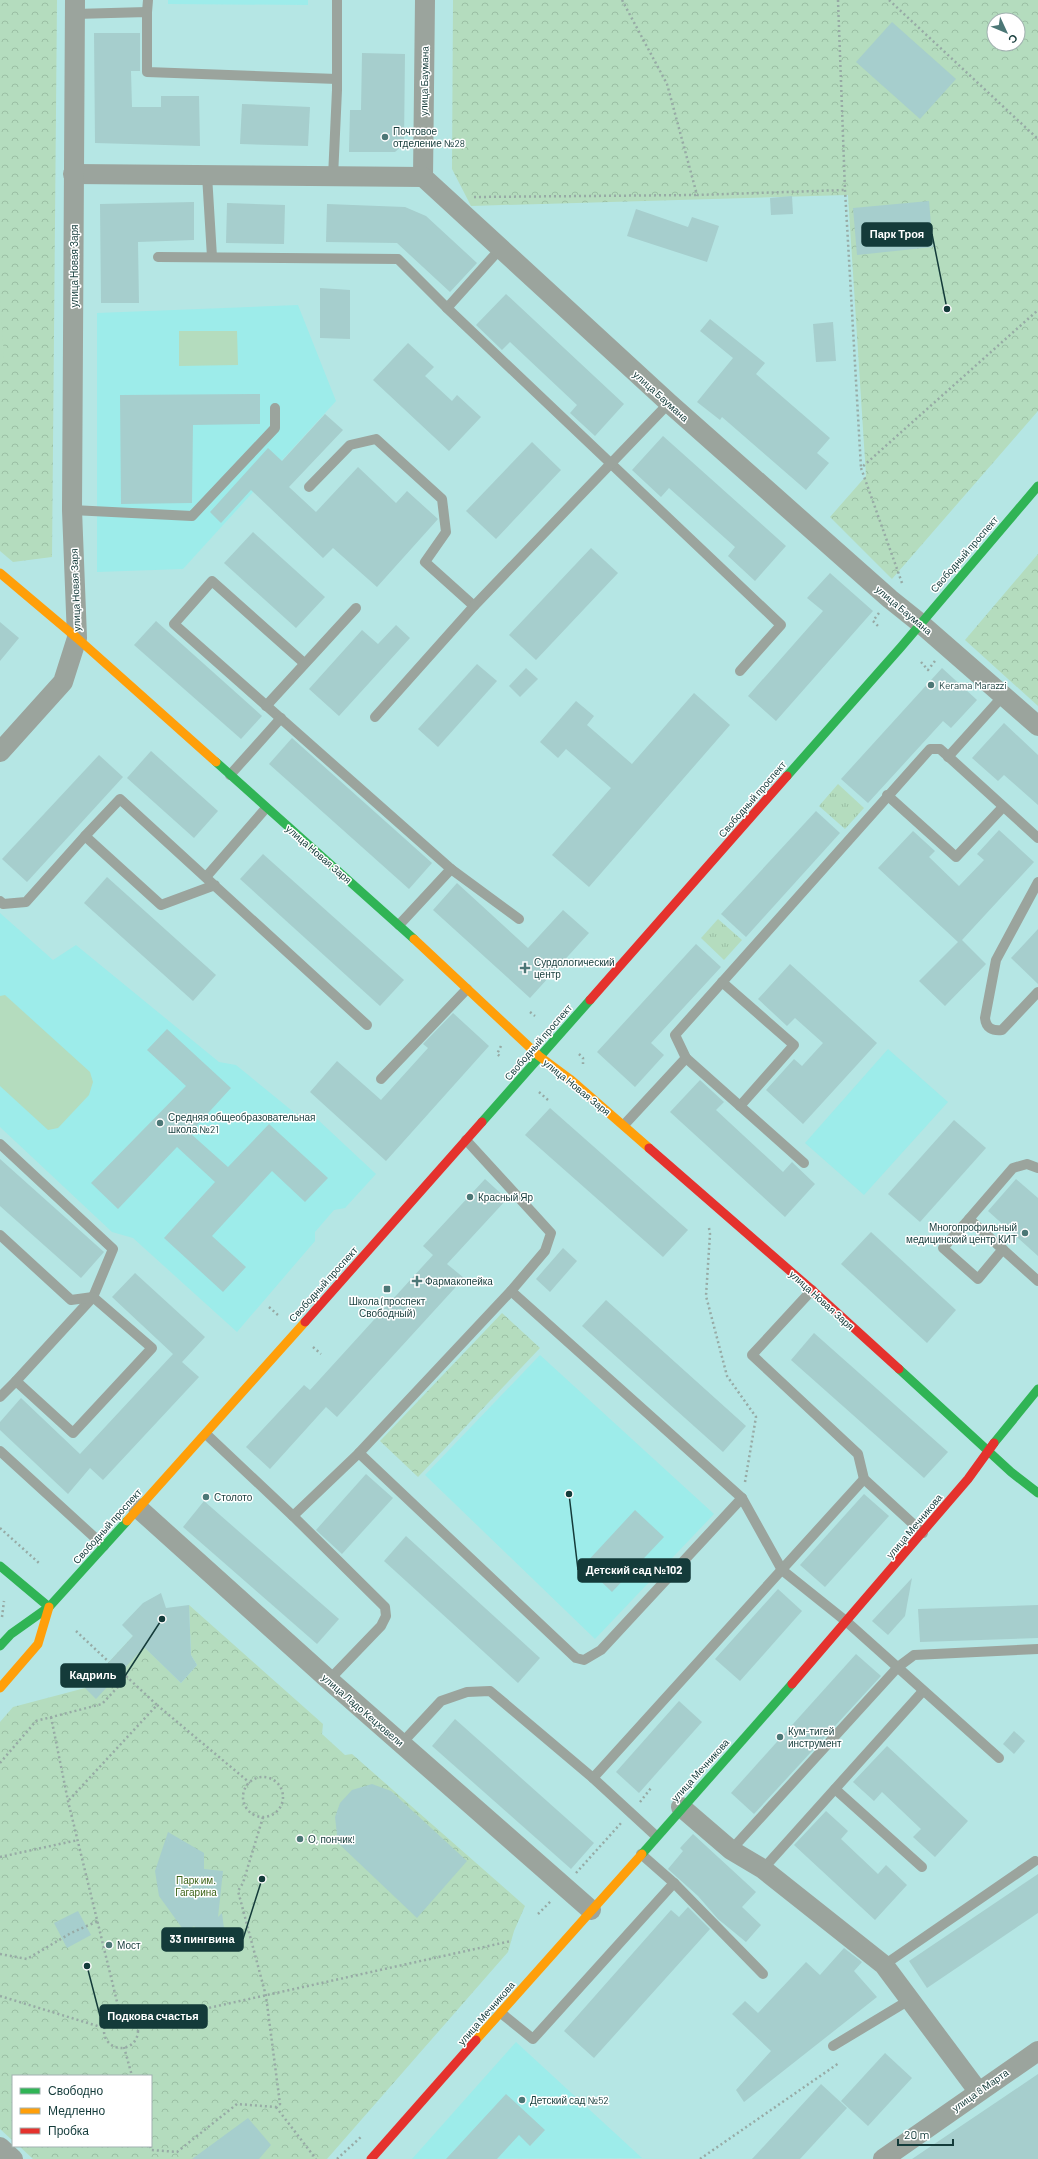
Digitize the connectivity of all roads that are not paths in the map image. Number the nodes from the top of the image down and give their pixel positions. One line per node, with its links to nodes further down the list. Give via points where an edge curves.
1 (148, 0): 5 (lane)
2 (337, 0): 6 (lane)
3 (425, 0): 10 (street, улица Баумана)
4 (75, 7): 5 (lane); 7 (street, улица Новая Заря)
5 (147, 12): 6 (lane, via 147,72)
6 (337, 79): 9 (lane)
7 (73, 174): 8 (street); 20 (street, улица Новая Заря)
8 (207, 175): 9 (street); 12 (lane)
9 (333, 176): 10 (street)
10 (423, 177): 11 (street, улица Баумана)
11 (500, 249): 14 (lane); 15 (street, улица Баумана)
12 (212, 256): 13 (lane); 14 (lane, via 398,259)
13 (158, 257)
14 (447, 308): 17 (lane)
15 (669, 404): 17 (lane); 24 (street, улица Баумана)
16 (276, 408): 20 (lane, via 275,428 192,516)
17 (611, 464): 22 (lane); 27 (lane, via 781,625)
18 (1038, 486): 24 (street, Свободный проспект)
19 (309, 487): 22 (lane, via 350,445 376,439 442,499 446,532 425,562)
20 (72, 510): 25 (street, улица Новая Заря)
21 (0, 573): 25 (street)
22 (474, 606): 30 (lane)
23 (356, 608): 26 (lane)
24 (920, 623): 28 (street, улица Баумана); 52 (street, Свободный проспект)
25 (77, 638): 33 (street, via 63,682); 35 (street, улица Новая Заря)
26 (304, 663): 29 (lane); 29 (lane, via 212,581 174,624)
27 (740, 671)
28 (1003, 696): 32 (street, улица Баумана); 34 (lane)
29 (266, 706): 31 (lane)
30 (375, 717)
31 (281, 718): 35 (lane); 41 (lane)
32 (1038, 726)
33 (0, 752)
34 (948, 757): 36 (lane, via 940,749 930,749); 37 (lane)
35 (230, 774): 38 (street, улица Новая Заря)
36 (887, 795): 37 (lane, via 956,857); 48 (lane)
37 (1003, 807): 40 (lane)
38 (266, 808): 42 (lane); 47 (street, улица Новая Заря)
39 (85, 836): 42 (lane, via 120,798); 44 (lane, via 162,905); 45 (lane, via 26,902 3,904)
40 (1038, 838)
41 (451, 869): 46 (lane); 47 (lane)
42 (206, 877): 44 (lane)
43 (1038, 882): 50 (lane, via 996,960 985,1018 988,1027 994,1031 1002,1030)
44 (215, 885): 51 (lane)
45 (0, 901)
46 (519, 919)
47 (399, 926): 49 (street, улица Новая Заря)
48 (722, 982): 53 (lane, via 675,1035); 55 (lane, via 794,1045)
49 (467, 989): 52 (street, улица Новая Заря); 54 (lane)
50 (1038, 992)
51 (367, 1025)
52 (540, 1056): 56 (street, улица Новая Заря); 57 (street, Свободный проспект)
53 (686, 1058): 55 (lane); 56 (lane)
54 (381, 1079)
55 (740, 1106): 59 (lane)
56 (624, 1125): 65 (street, улица Новая Заря)
57 (466, 1140): 66 (lane, via 551,1233 545,1251); 71 (street, Свободный проспект)
58 (0, 1144): 67 (lane, via 113,1249)
59 (804, 1163)
60 (1038, 1168): 61 (lane, via 1027,1164 1013,1168)
61 (969, 1219): 63 (lane); 63 (lane, via 943,1248 978,1280)
62 (2, 1239): 67 (lane, via 72,1300)
63 (1003, 1249): 64 (lane)
64 (1038, 1281)
65 (812, 1290): 72 (street, улица Новая Заря); 75 (lane, via 752,1355 858,1454)
66 (511, 1291): 74 (lane); 77 (lane)
67 (93, 1297): 68 (lane); 68 (lane, via 152,1348 73,1433)
68 (16, 1381): 70 (lane)
69 (1038, 1389): 72 (street, улица Мечникова)
70 (0, 1397)
71 (206, 1434): 78 (street, Свободный проспект); 79 (lane)
72 (988, 1450): 76 (street, улица Новая Заря); 80 (street, улица Мечникова, via 968,1479)
73 (0, 1451): 81 (lane)
74 (359, 1453): 77 (lane, via 576,1658 584,1660 601,1650); 79 (lane)
75 (864, 1479): 80 (lane); 83 (lane)
76 (1038, 1493)
77 (742, 1498): 83 (lane)
78 (138, 1508): 81 (street, Свободный проспект); 89 (street, улица Ладо Кецховели)
79 (293, 1516): 89 (lane, via 386,1607 386,1616 381,1626)
80 (923, 1533): 85 (street, улица Мечникова)
81 (104, 1546): 84 (street, Свободный проспект)
82 (0, 1566): 84 (street)
83 (782, 1570): 85 (lane); 94 (lane)
84 (48, 1607): 86 (street, Свободный проспект, via 11,1634); 90 (street, Свободный проспект, via 38,1644)
85 (847, 1622): 88 (lane); 96 (street, улица Мечникова)
86 (0, 1646)
87 (1038, 1649): 88 (lane, via 914,1655)
88 (898, 1667): 91 (lane); 98 (lane)
89 (329, 1680): 92 (street, улица Ладо Кецховели)
90 (0, 1688)
91 (923, 1691): 93 (lane); 95 (lane)
92 (401, 1744): 94 (lane, via 441,1701 467,1692 490,1691); 104 (street, улица Ладо Кецховели)
93 (999, 1758)
94 (593, 1778): 97 (lane)
95 (835, 1789): 101 (lane); 102 (lane)
96 (681, 1807): 97 (street, улица Мечникова); 98 (street)
97 (656, 1836): 99 (street, улица Мечникова)
98 (731, 1850): 102 (street)
99 (641, 1854): 103 (lane); 104 (street, улица Мечникова)
100 (1036, 1861): 105 (lane)
101 (922, 1866)
102 (763, 1869): 105 (street)
103 (674, 1883): 106 (lane); 108 (lane, via 533,2039)
104 (591, 1910): 108 (street, улица Мечникова)
105 (884, 1965): 107 (street)
106 (764, 1974)
107 (911, 1999): 109 (lane); 111 (street)
108 (501, 2013): 114 (street, улица Мечникова)
109 (833, 2046)
110 (1038, 2051): 111 (street, улица 8 Марта)
111 (978, 2091): 115 (street, улица 8 Марта)
112 (0, 2147): 113 (street)
113 (13, 2159)
114 (372, 2159)
115 (883, 2159)

